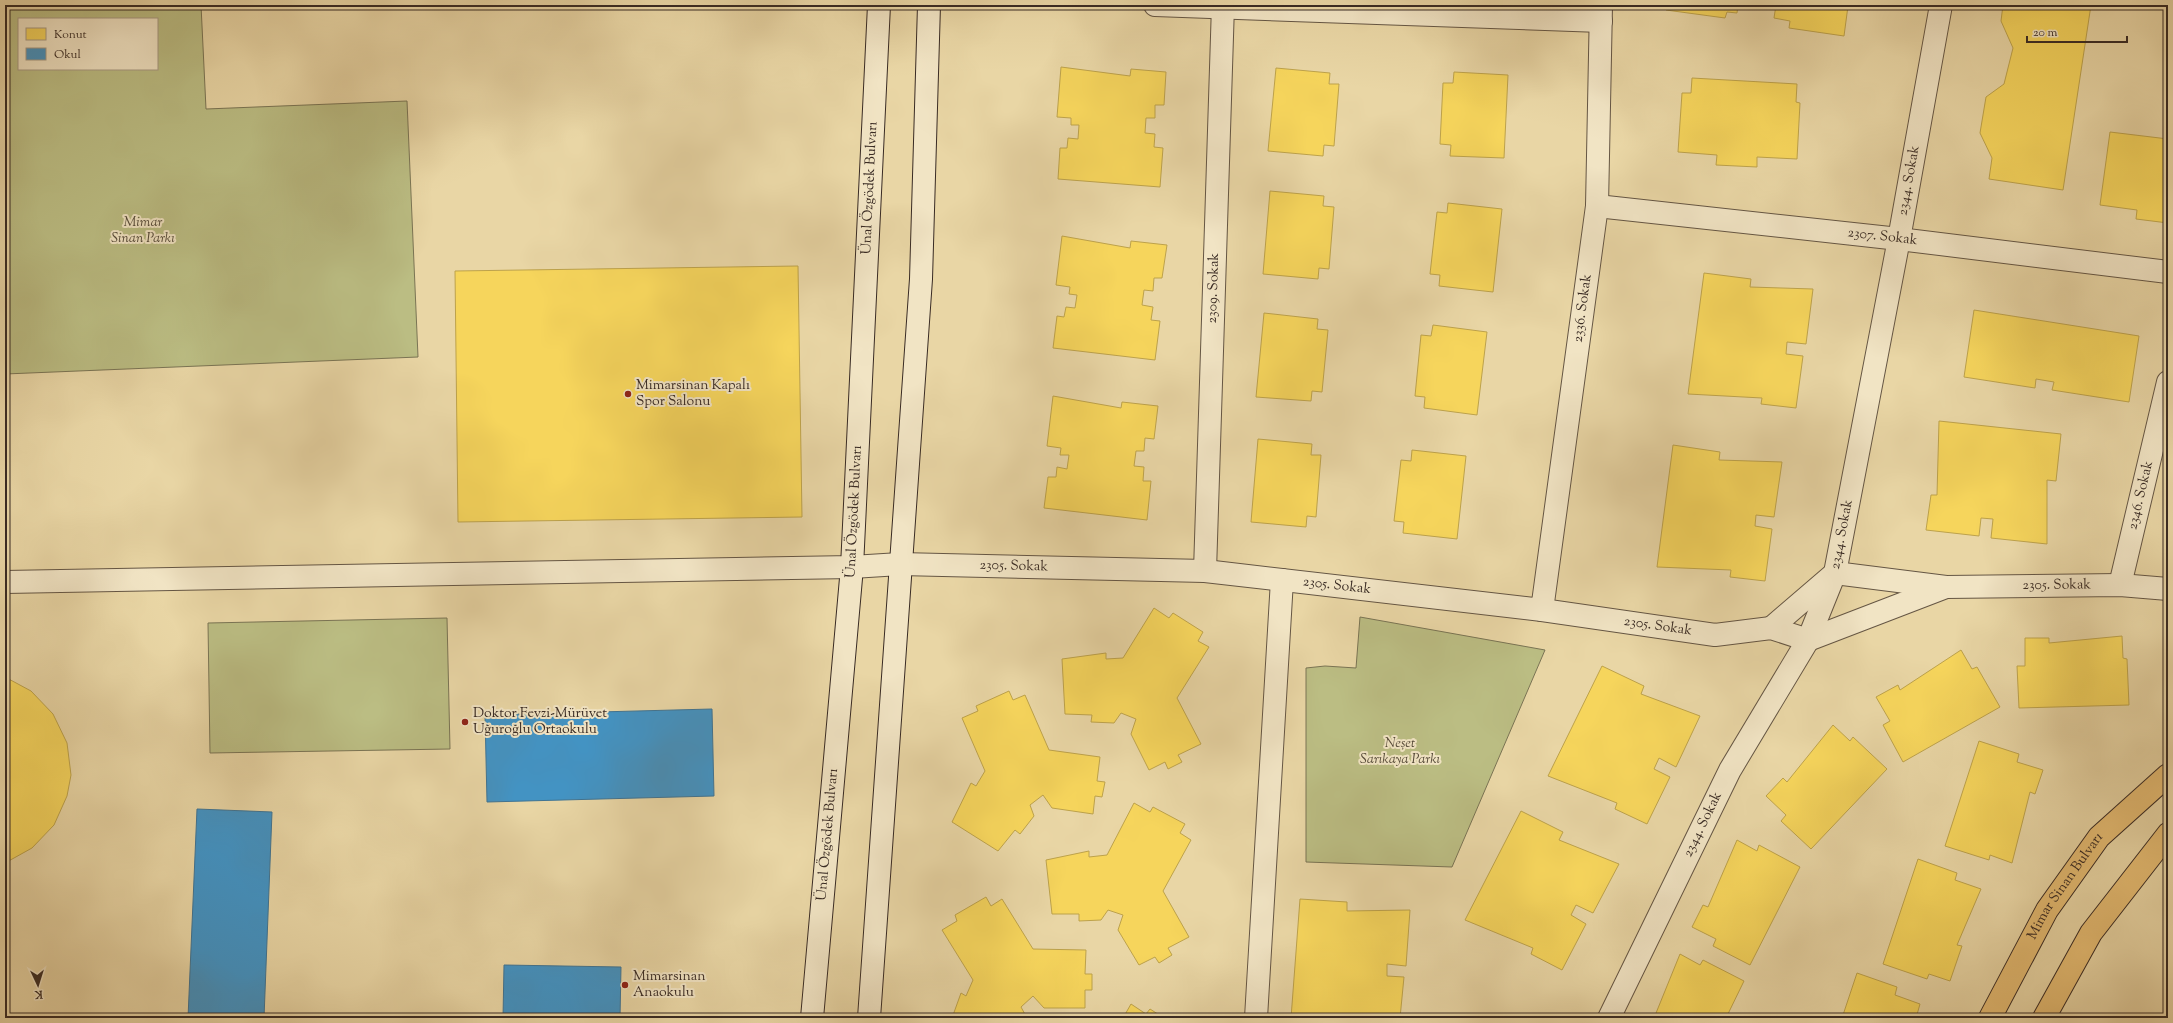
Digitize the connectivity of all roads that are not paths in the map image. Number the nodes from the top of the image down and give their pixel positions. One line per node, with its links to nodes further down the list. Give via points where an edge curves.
1 (880, 5): 12 (street, Ünal Özgödek Bulvarı)
2 (929, 5): 11 (street, via 920,278)
3 (1154, 5): 5 (street)
4 (1941, 5): 8 (street, 2344. Sokak)
5 (1223, 6): 6 (street); 13 (street, 2309. Sokak)
6 (1601, 13): 7 (street, 2336. Sokak)
7 (1597, 206): 8 (street, 2307. Sokak); 20 (street, 2336. Sokak)
8 (1899, 239): 9 (street, 2307. Sokak); 14 (street, 2344. Sokak)
9 (2168, 272)
10 (2168, 382): 17 (street, 2346. Sokak)
11 (900, 564): 12 (street, 2305. Sokak); 13 (street, 2305. Sokak); 26 (street)
12 (852, 567): 16 (street, 2305. Sokak); 25 (street, Ünal Özgödek Bulvarı)
13 (1205, 571): 15 (street, 2305. Sokak)
14 (1835, 573): 18 (street, 2305. Sokak); 21 (street); 22 (street, 2344. Sokak)
15 (1282, 580): 20 (street, 2305. Sokak); 27 (street)
16 (5, 582)
17 (2120, 585): 18 (street, 2305. Sokak); 19 (street, 2305. Sokak)
18 (1946, 587): 22 (street, 2305. Sokak)
19 (2168, 589)
20 (1542, 610): 21 (street, 2305. Sokak, via 1715,635)
21 (1771, 628): 22 (street, 2305. Sokak)
22 (1808, 640): 28 (street, 2344. Sokak, via 1730,770)
23 (2168, 775): 29 (main road, Mimar Sinan Bulvarı, via 2099,837 2047,910)
24 (2168, 834): 30 (main road, via 2091,933)
25 (812, 1018)
26 (869, 1018)
27 (1256, 1018)
28 (1609, 1018)
29 (1990, 1018)
30 (2044, 1018)

